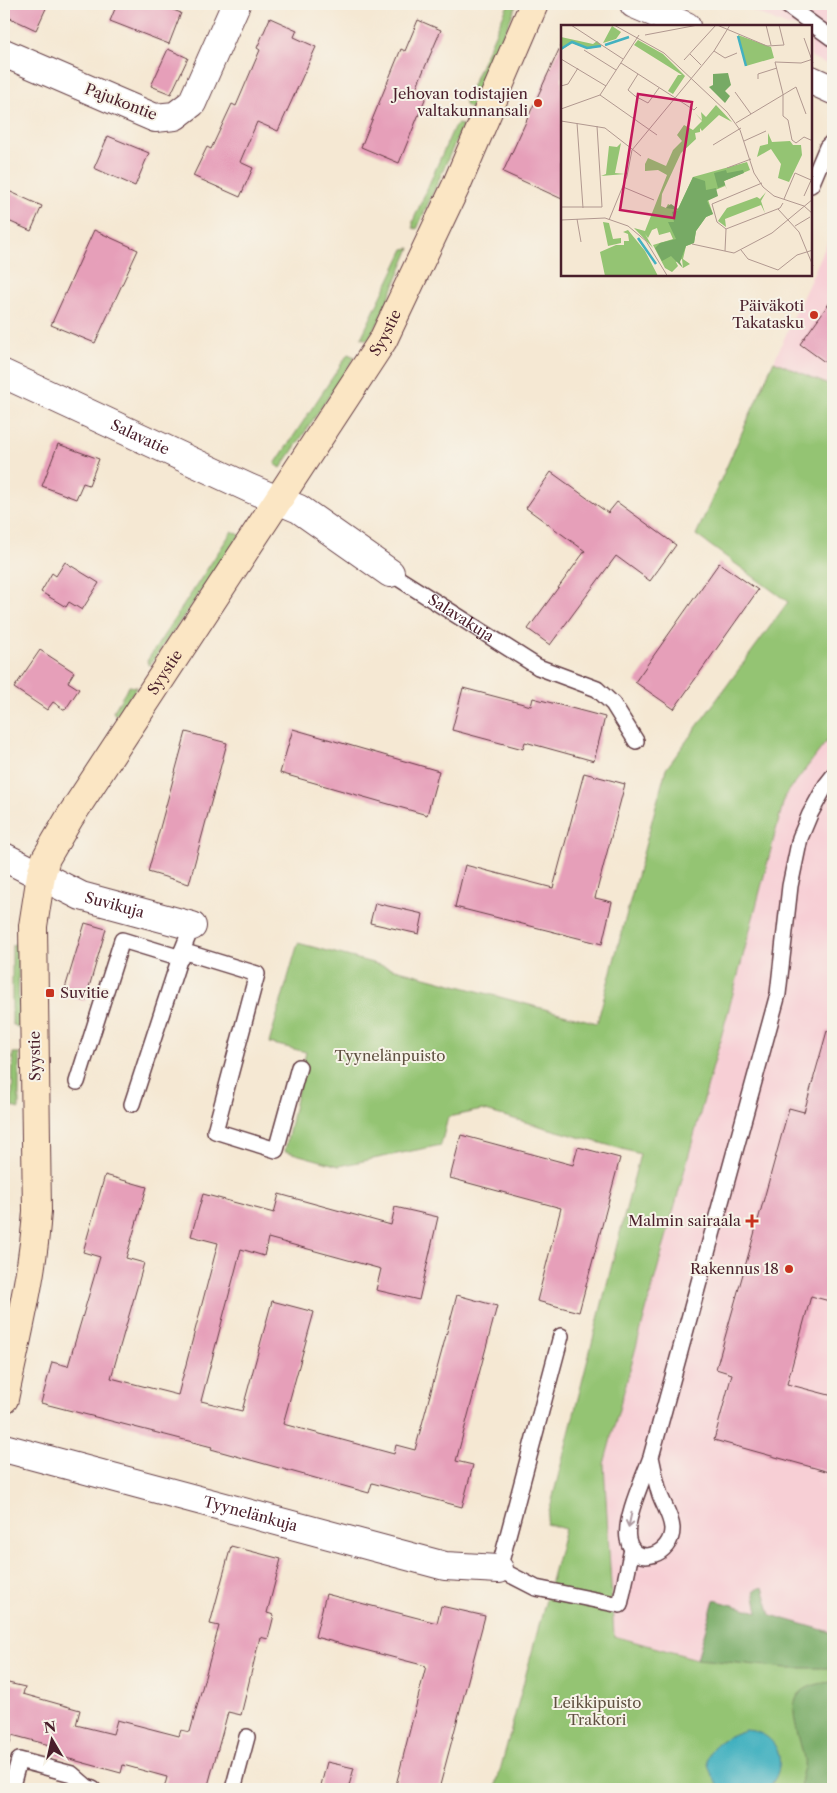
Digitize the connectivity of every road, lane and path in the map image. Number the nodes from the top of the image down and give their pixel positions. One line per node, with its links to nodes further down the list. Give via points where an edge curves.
1 (236, 4): 7 (street, Pajukontie, via 192,103 175,116 155,118)
2 (534, 4): 13 (street, Syystie, via 456,186 383,340)
3 (634, 4): 5 (street)
4 (786, 4): 6 (lane)
5 (684, 25)
6 (832, 36)
7 (4, 53)
8 (812, 80): 9 (street)
9 (833, 90)
10 (833, 142): 11 (lane, via 827,147)
11 (812, 183)
12 (4, 374): 13 (street, Salavatie)
13 (276, 500): 14 (street, Salavakuja, via 299,509); 18 (street, Syystie, via 70,817)
14 (390, 573): 15 (lane, Salavakuja, via 538,667 597,689 612,704)
15 (636, 741)
16 (833, 776): 27 (lane, via 800,838 790,886 778,994)
17 (4, 857): 18 (street)
18 (40, 875): 19 (street, Suvikuja, via 82,896); 25 (street, Syystie, via 33,926 35,1244)
19 (192, 926): 20 (lane)
20 (182, 954): 21 (lane, via 257,974 215,1131 276,1150); 22 (lane, via 122,940); 23 (lane)
21 (299, 1067)
22 (77, 1082)
23 (132, 1104)
24 (561, 1336): 31 (lane)
25 (4, 1399)
26 (4, 1448): 31 (street, Tyynelänkuja, via 444,1566)
27 (651, 1457): 28 (lane); 29 (lane)
28 (640, 1490): 29 (lane); 30 (lane, one-way to 30, via 629,1521 628,1538)
29 (660, 1494): 30 (lane, via 672,1527 671,1538 658,1554 648,1556)
30 (632, 1549): 31 (lane, via 620,1604 536,1588)
31 (499, 1569)
32 (247, 1736): 35 (lane)
33 (11, 1789): 34 (lane, via 19,1760 72,1774)
34 (93, 1789)
35 (233, 1789)

